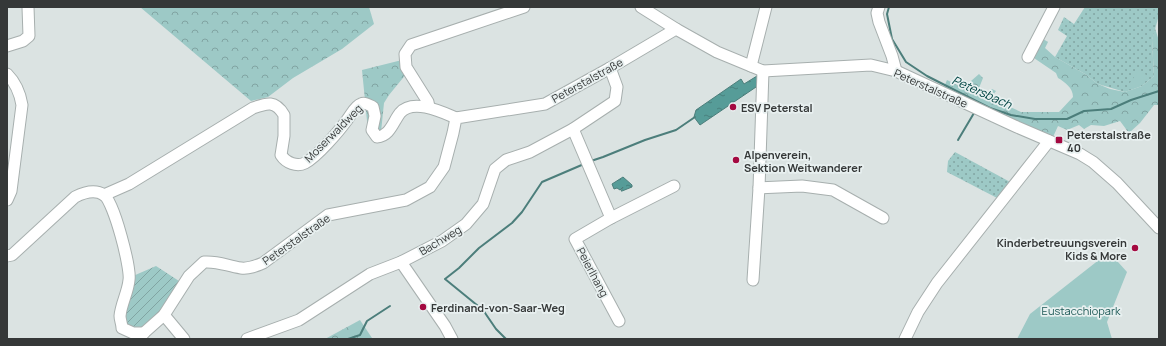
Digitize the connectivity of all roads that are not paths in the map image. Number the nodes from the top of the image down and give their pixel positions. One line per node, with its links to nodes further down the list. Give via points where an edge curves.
1 (28, 7): 8 (street, via 29,36 23,41)
2 (524, 7): 15 (street, via 411,46 405,54 406,67)
3 (641, 7): 7 (street)
4 (766, 7): 10 (street)
5 (879, 7): 13 (street, via 879,22)
6 (1054, 7): 9 (street)
7 (676, 29): 10 (street, Peterstalstraße, via 717,52); 11 (street, Peterstalstraße)
8 (7, 46)
9 (1028, 56)
10 (751, 66): 12 (street, Peterstalstraße)
11 (610, 68): 16 (street, Peterstalstraße, via 545,104); 17 (street, Bachweg, via 617,87 616,101)
12 (763, 70): 13 (street, Peterstalstraße, via 871,65); 20 (street)
13 (896, 70): 18 (street, Peterstalstraße)
14 (7, 74): 22 (street, via 20,93 22,105 11,191)
15 (429, 107): 16 (street, Moserwaldweg); 21 (street, Moserwaldweg, via 405,109 386,134 377,137 372,130 375,116 373,107 362,103 331,139 310,159 297,165 288,162 281,155 284,115 276,105 267,103 253,108 129,184)
16 (456, 118): 29 (street, Peterstalstraße, via 444,167 430,188 406,200 328,215 254,267 242,268 215,261 204,262 189,276)
17 (573, 129): 23 (street); 27 (street, Bachweg, via 530,152 506,160 496,169 483,204 466,224 442,241)
18 (1049, 141): 25 (street, Peterstalstraße, via 1093,162 1117,183); 35 (street, via 927,296)
19 (674, 186): 23 (street, Peierlhang)
20 (759, 188): 24 (street, via 802,186 833,190); 28 (street)
21 (104, 196): 26 (street, via 92,192 75,197 12,255); 31 (street, Peterstalstraße, via 110,204 125,250 130,279 120,316 122,328)
22 (7, 200)
23 (611, 218): 30 (street, Peierlhang, via 575,239)
24 (883, 218)
25 (1159, 228)
26 (7, 256)
27 (401, 262): 33 (street, Bachweg, via 370,274 299,320); 34 (street)
28 (753, 280)
29 (164, 315): 31 (street, Peterstalstraße); 32 (street)
30 (619, 321)
31 (140, 336)
32 (184, 339)
33 (247, 339)
34 (452, 339)
35 (905, 339)

